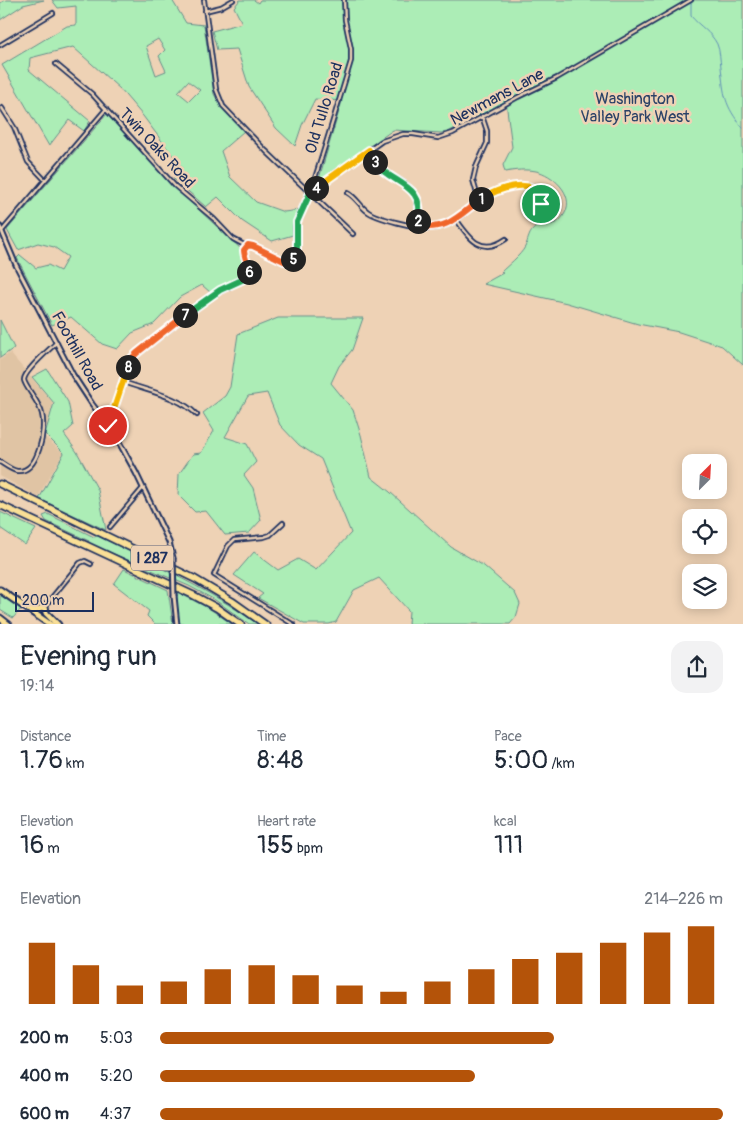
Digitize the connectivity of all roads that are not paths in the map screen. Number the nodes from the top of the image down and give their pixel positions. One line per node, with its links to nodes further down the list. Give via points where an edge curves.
1 (204, 0): 5 (street)
2 (233, 0): 5 (street)
3 (344, 0): 14 (street, Old Tullo Road, via 351,60)
4 (692, 0): 11 (street, Newmans Lane, via 557,78)
5 (205, 11): 14 (street, via 220,100)
6 (53, 13): 7 (street)
7 (0, 45)
8 (56, 64): 10 (street)
9 (2, 108): 13 (street, via 14,127 28,162)
10 (106, 109): 13 (street, Twin Oaks Road); 24 (street, Twin Oaks Road, via 175,186)
11 (482, 116): 12 (street, Newmans Lane, via 448,136 395,135); 17 (street, via 487,131 486,143 472,180)
12 (369, 150): 14 (street, Newmans Lane); 19 (street, via 382,171 412,191 419,207)
13 (44, 180): 21 (street, Twin Oaks Road)
14 (310, 193): 22 (street); 24 (street, Old Tullo Road, via 296,226 297,249 291,260 284,261 253,246)
15 (348, 193): 19 (street, via 370,213)
16 (543, 195): 16 (street, via 540,201 542,206 546,206 551,199); 17 (street, via 534,188 516,186 497,191)
17 (479, 201): 18 (street)
18 (456, 219): 19 (street, via 436,227); 23 (street, via 477,244 487,246)
19 (417, 226)
20 (0, 227): 21 (street, Foothill Road)
21 (2, 231): 25 (street, Foothill Road, via 16,265)
22 (353, 234)
23 (506, 239)
24 (246, 246): 26 (street, via 244,255 249,271 246,278 214,294 137,353 130,360)
25 (57, 342): 28 (street, Foothill Road, via 73,375); 29 (street, via 24,380 42,414 39,449 31,465 22,470 12,470)
26 (122, 382): 27 (street, via 178,402); 28 (street)
27 (197, 415)
28 (108, 425): 31 (street, Foothill Road)
29 (0, 462)
30 (0, 484): 45 (highway, I 287, via 195,579)
31 (143, 488): 34 (street); 43 (street, Foothill Road, bridge, via 169,542)
32 (0, 505): 44 (highway, I 287, via 193,595)
33 (283, 523): 46 (street, via 270,535 234,540 214,575)
34 (110, 527)
35 (91, 564): 38 (street, via 80,563)
36 (0, 590): 37 (highway)
37 (16, 601): 38 (highway, via 34,610); 41 (highway)
38 (45, 606): 42 (highway, via 46,613)
39 (0, 618): 40 (highway)
40 (9, 624)
41 (51, 624)
42 (58, 624)
43 (177, 624)
44 (241, 624)
45 (266, 624)
46 (294, 624)

